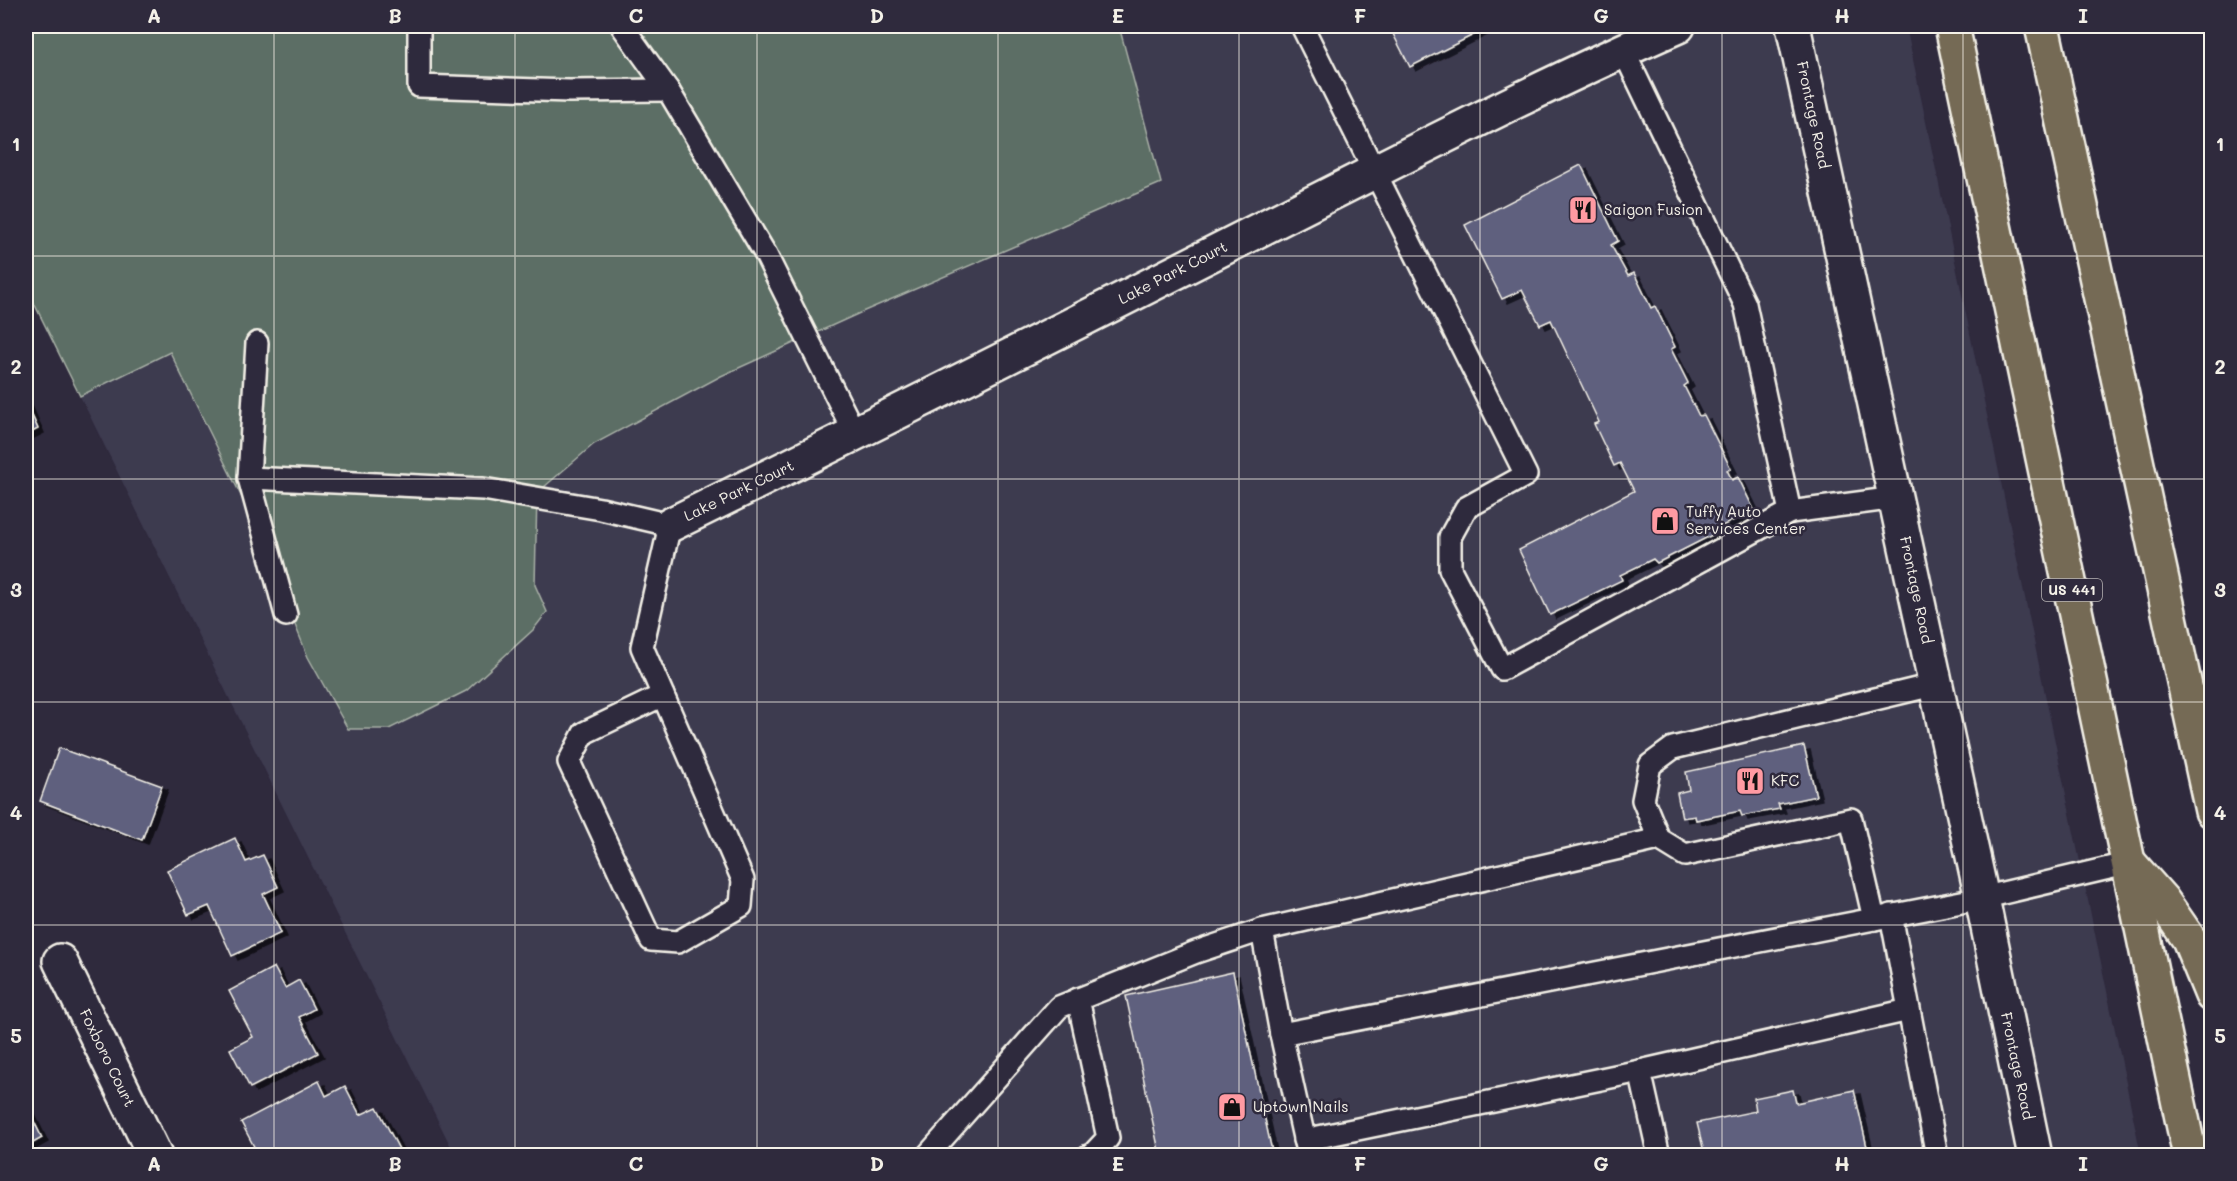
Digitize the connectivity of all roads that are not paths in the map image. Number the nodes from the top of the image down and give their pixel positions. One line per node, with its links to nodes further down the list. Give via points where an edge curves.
1 (419, 26): 9 (lane, via 419,87 569,92)
2 (622, 26): 9 (lane)
3 (1302, 26): 10 (lane)
4 (1678, 26): 8 (street, Lake Park Court)
5 (1793, 26): 14 (street, Frontage Road)
6 (1952, 26): 22 (main road, US 441)
7 (2042, 26): 20 (main road)
8 (1623, 50): 10 (street, Lake Park Court); 15 (lane, via 1745,304)
9 (668, 90): 12 (lane, via 766,255)
10 (1375, 171): 12 (street, Lake Park Court); 15 (lane, via 1526,475 1466,508 1450,537 1450,569 1502,669)
11 (257, 343): 13 (lane)
12 (855, 434): 16 (street, Lake Park Court)
13 (249, 478): 16 (lane, via 483,489); 17 (lane)
14 (1896, 498): 15 (lane); 18 (street, Frontage Road)
15 (1790, 512)
16 (670, 525): 19 (lane, via 642,647)
17 (286, 615)
18 (1936, 684): 21 (lane, via 1673,748 1650,765 1643,800); 23 (street, Frontage Road)
19 (663, 695): 19 (lane, via 743,880 741,906 678,942 651,940 569,762 584,733)
20 (2211, 811)
21 (1659, 839): 24 (lane, via 1685,855 1851,819); 25 (lane)
22 (2130, 863): 23 (lane); 27 (main road, via 2189,939); 39 (main road, US 441)
23 (1982, 898): 24 (lane); 38 (street, Frontage Road)
24 (1882, 917): 29 (lane); 30 (lane)
25 (1262, 930): 28 (lane); 30 (lane)
26 (60, 961): 33 (street, Foxboro Court)
27 (2211, 995)
28 (1078, 999): 34 (lane, via 1059,1007); 35 (lane, via 1108,1138)
29 (1909, 1010): 31 (lane); 37 (lane)
30 (1281, 1034): 32 (lane)
31 (1640, 1071): 32 (lane); 36 (lane)
32 (1306, 1148)
33 (155, 1155)
34 (927, 1155)
35 (1088, 1155)
36 (1659, 1155)
37 (1937, 1155)
38 (2035, 1155)
39 (2190, 1155)

